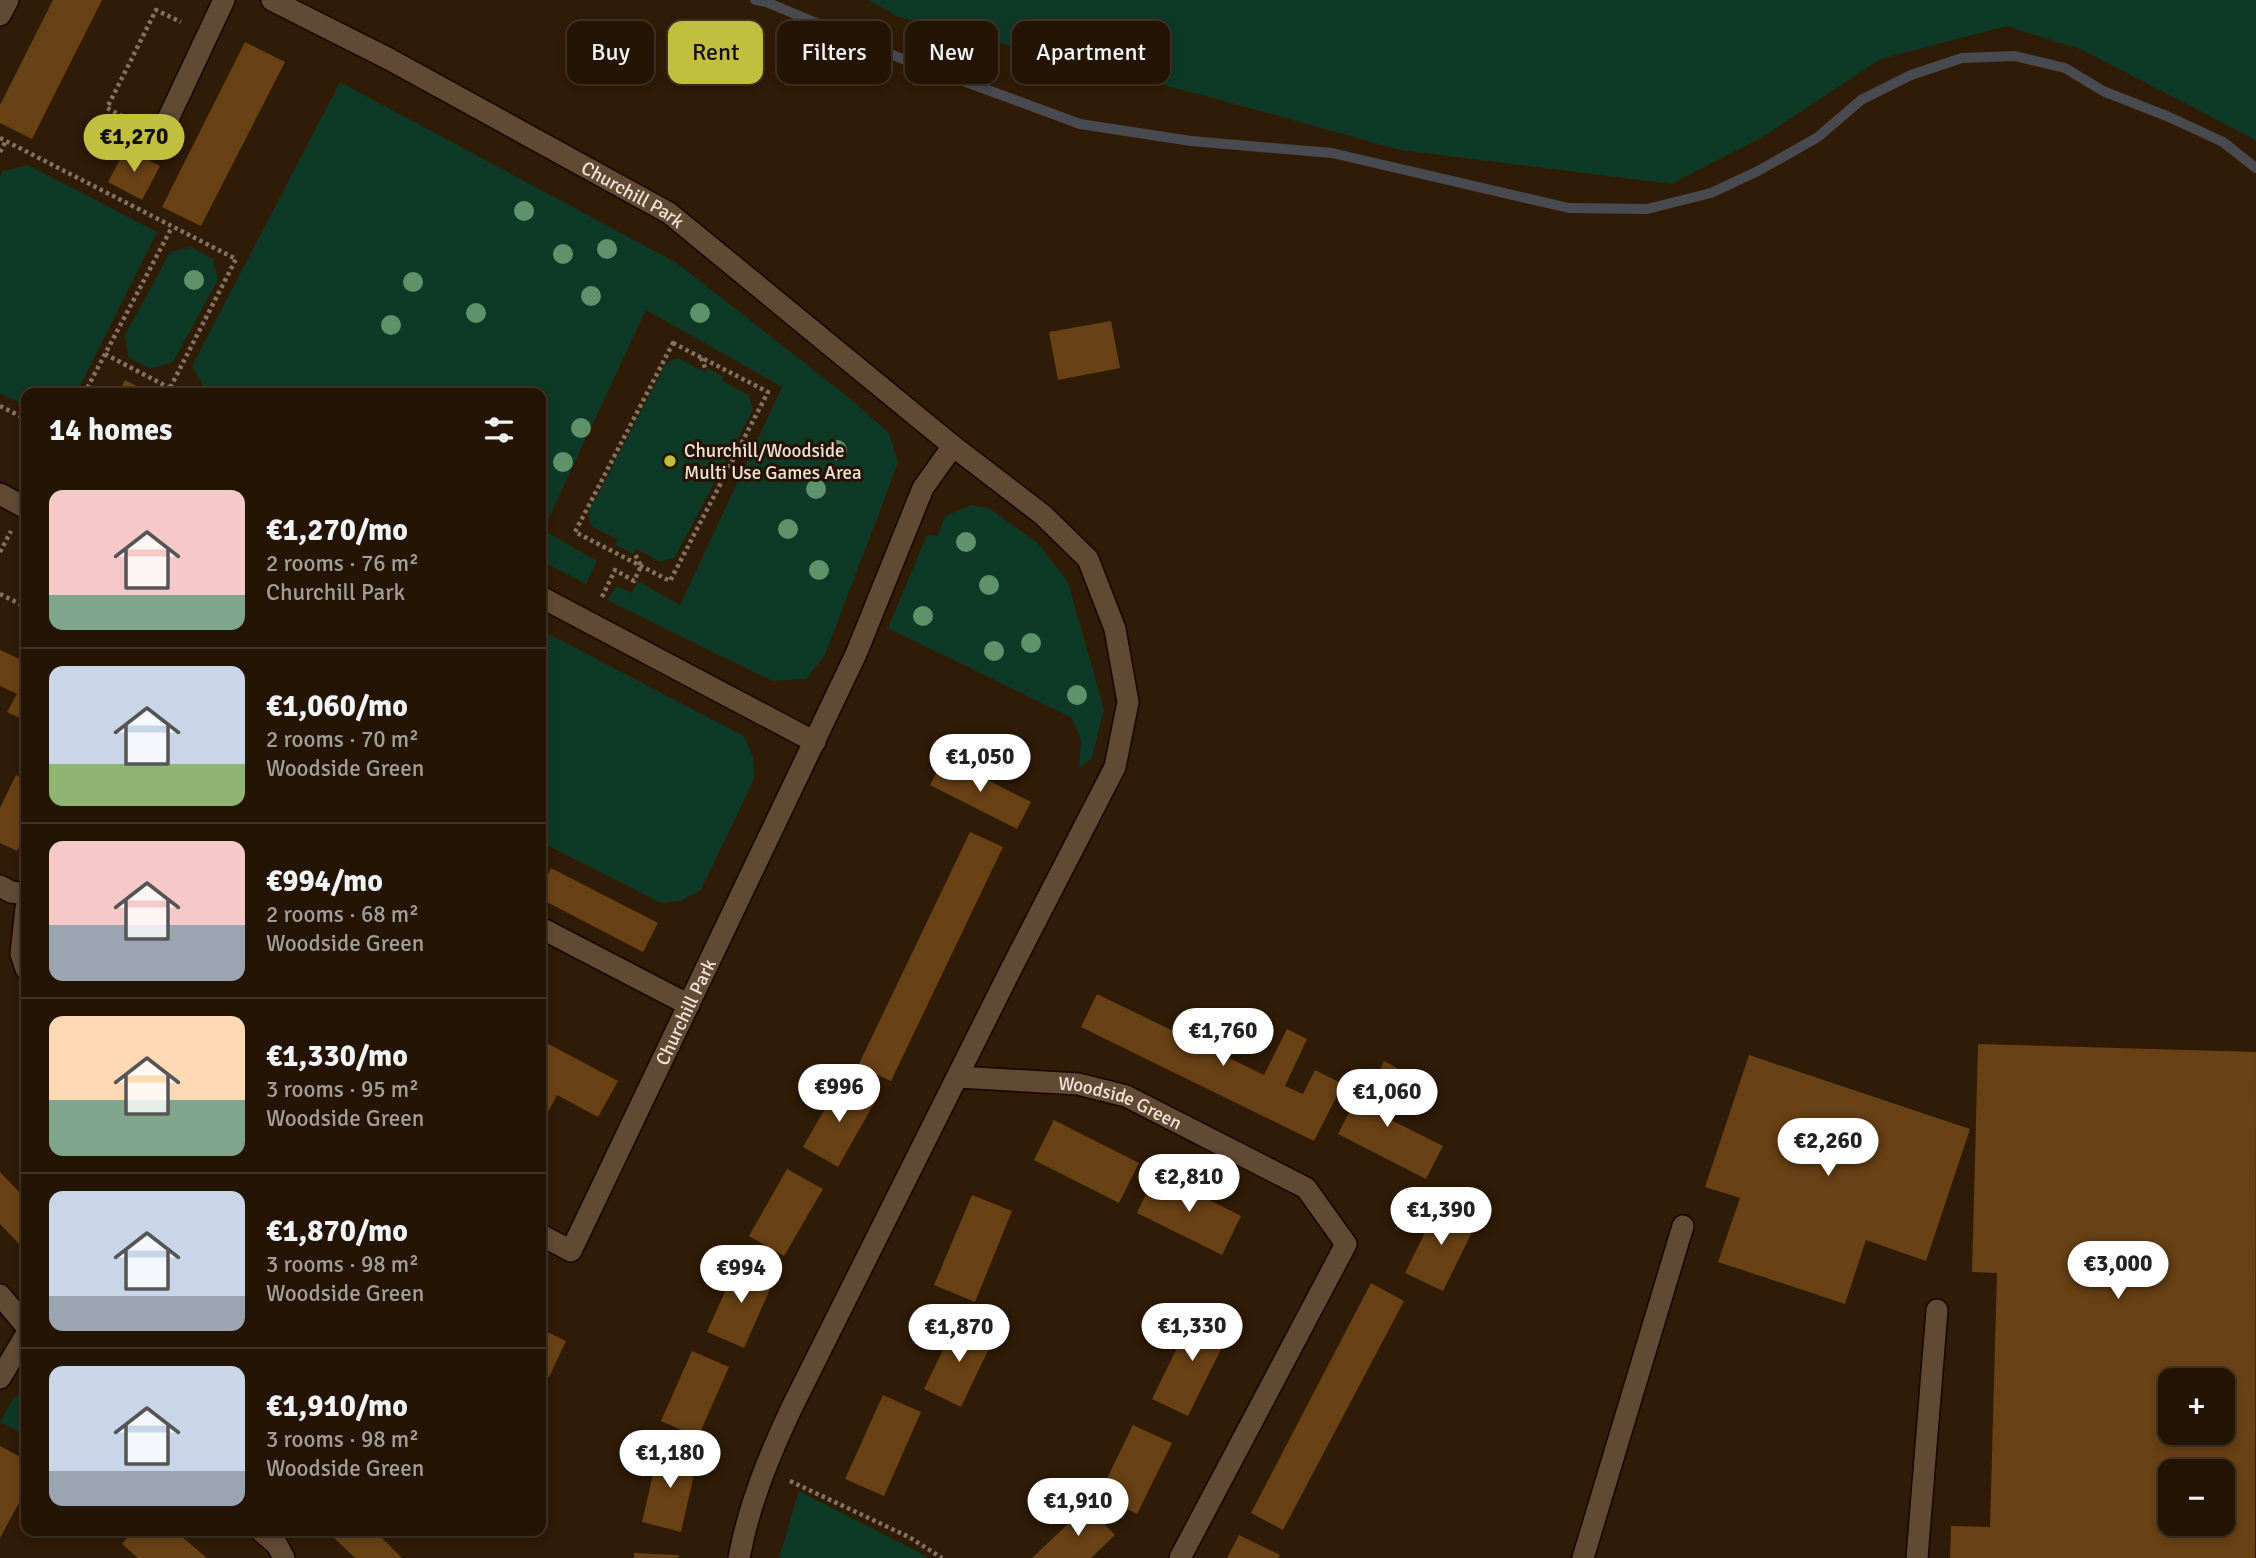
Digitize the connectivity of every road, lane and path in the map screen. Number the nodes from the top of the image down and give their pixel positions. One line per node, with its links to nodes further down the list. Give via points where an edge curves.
1 (8, 0): 4 (street)
2 (224, 0): 5 (street)
3 (272, 0): 17 (street, Churchill Park, via 669,213)
4 (0, 15)
5 (207, 34): 6 (street); 6 (path, via 156,10 107,108)
6 (160, 136)
7 (3, 139): 8 (path); 9 (path)
8 (0, 152)
9 (172, 227): 10 (path); 14 (path, via 236,259)
10 (105, 354): 13 (path); 14 (path)
11 (700, 357): 12 (path); 21 (path, via 673,343 575,532); 21 (path, via 768,392 670,581)
12 (706, 370)
13 (87, 388)
14 (170, 388)
15 (0, 406): 16 (path)
16 (21, 416)
17 (953, 446): 26 (street, Churchill Park, via 923,488); 31 (street, Churchill Park, via 1043,514 1088,559 1115,629 1128,702 1115,767)
18 (0, 494): 19 (street)
19 (21, 505)
20 (634, 552): 21 (path)
21 (641, 566): 25 (path, via 634,581 615,570)
22 (0, 594): 24 (path)
23 (546, 600): 25 (street)
24 (21, 604)
25 (590, 623): 26 (street)
26 (815, 742): 30 (street, Churchill Park)
27 (0, 886): 28 (street)
28 (21, 893)
29 (546, 931): 30 (street)
30 (689, 1005): 33 (street, Churchill Park, via 571,1251)
31 (958, 1077): 39 (street); 44 (street, Woodside Green, via 1078,1084 1126,1096 1306,1188 1346,1244)
32 (1683, 1226): 45 (street)
33 (546, 1238)
34 (0, 1295): 36 (street)
35 (1937, 1310): 46 (street)
36 (21, 1320)
37 (21, 1343): 38 (street)
38 (0, 1378)
39 (764, 1469): 42 (street, via 745,1522); 43 (path, via 909,1537)
40 (267, 1536): 41 (street)
41 (284, 1558)
42 (739, 1558)
43 (942, 1558)
44 (1180, 1558)
45 (1583, 1558)
46 (1917, 1558)

